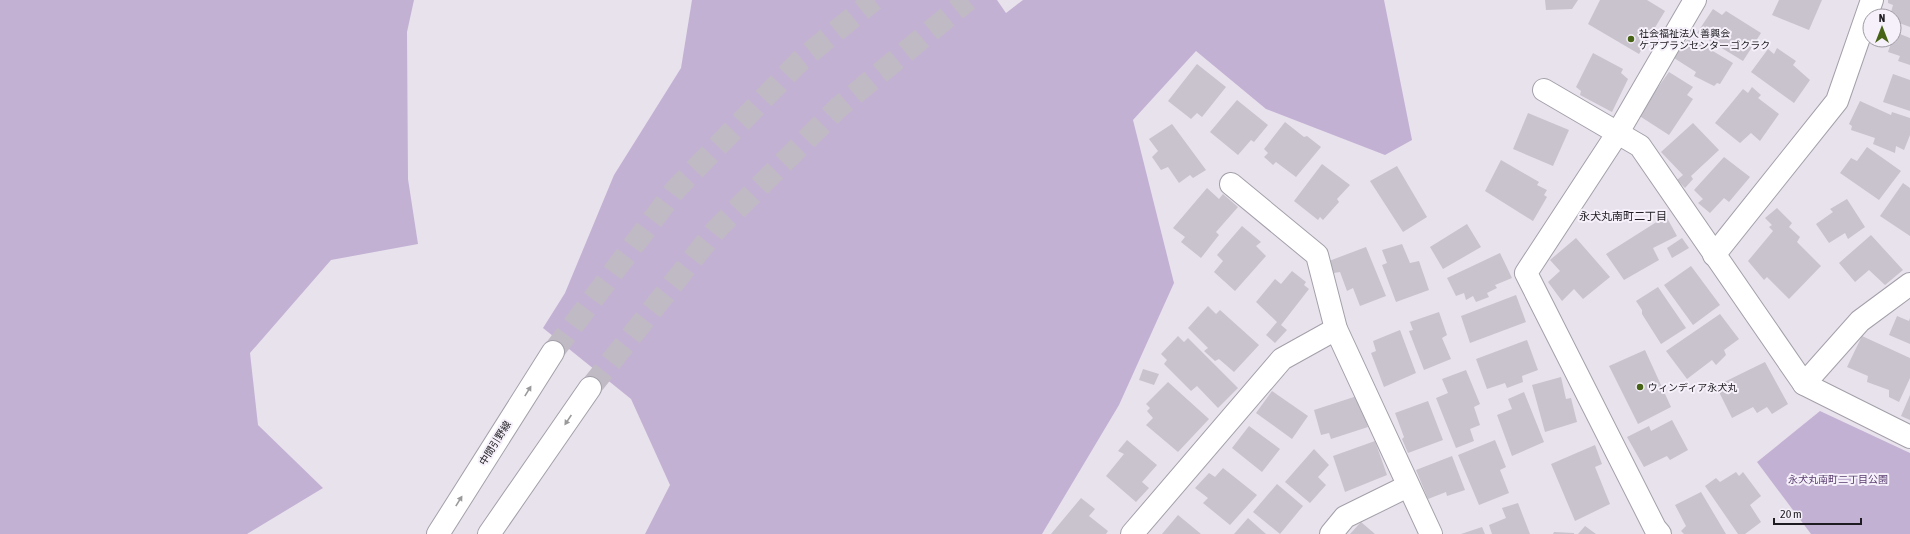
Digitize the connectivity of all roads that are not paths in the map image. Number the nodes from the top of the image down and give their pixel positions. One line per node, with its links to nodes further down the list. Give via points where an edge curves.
1 (1695, 0): 4 (street)
2 (1872, 0): 6 (street, via 1836,100)
3 (1544, 90): 4 (street)
4 (1617, 134): 6 (street, via 1640,146); 14 (street, via 1526,274)
5 (1230, 184): 8 (street, via 1317,255)
6 (1714, 255): 10 (street)
7 (1910, 284): 10 (street, via 1860,321)
8 (1336, 329): 13 (street); 17 (street, via 1282,360)
9 (553, 352): 15 (street, 中間引野線, one-way to 9)
10 (1804, 384): 12 (street)
11 (590, 388): 16 (street, one-way to 16)
12 (1910, 437)
13 (1408, 486): 18 (street, via 1345,517); 19 (street)
14 (1655, 532)
15 (438, 534)
16 (489, 534)
17 (1132, 534)
18 (1331, 534)
19 (1431, 534)

